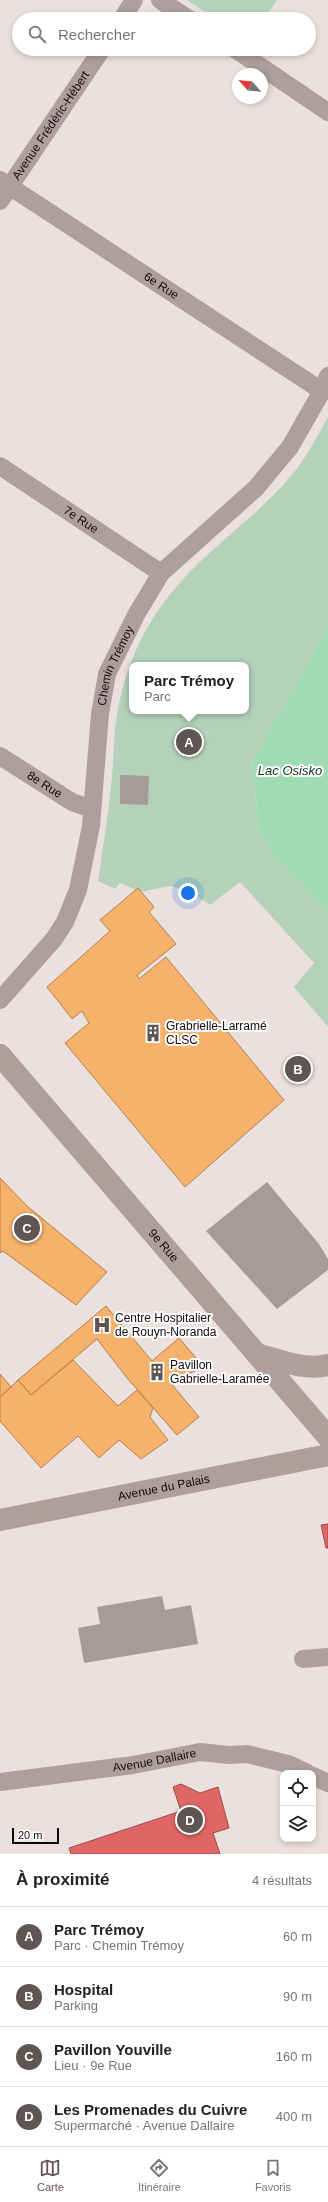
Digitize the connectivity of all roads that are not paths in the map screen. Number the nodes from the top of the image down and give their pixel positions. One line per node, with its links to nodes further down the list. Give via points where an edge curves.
1 (134, 0): 3 (street)
2 (160, 0): 4 (street)
3 (126, 12)
4 (178, 12)
5 (97, 56): 8 (street, Avenue Frédéric-Hébert)
6 (245, 56): 7 (street)
7 (328, 112)
8 (3, 189): 9 (street, 6e Rue)
9 (325, 384): 11 (street, Chemin Trémoy, via 290,447 256,488)
10 (0, 466): 11 (street, 7e Rue)
11 (161, 573): 13 (street, Chemin Trémoy, via 136,615 108,674 100,714)
12 (0, 756): 13 (street, 8e Rue, via 72,802)
13 (92, 809): 14 (street, Chemin Trémoy, via 78,890 65,922 44,952)
14 (0, 1000)
15 (0, 1054): 16 (street, 9e Rue)
16 (257, 1354): 17 (street, via 291,1364); 18 (street, 9e Rue)
17 (328, 1366)
18 (328, 1437)
19 (328, 1455): 20 (street, Avenue du Palais)
20 (0, 1520)
21 (328, 1657): 22 (street)
22 (303, 1659)
23 (301, 1770): 25 (street, Avenue Dallaire, via 288,1764 247,1754 200,1752 133,1765)
24 (316, 1777): 26 (street)
25 (0, 1782)
26 (328, 1783)

